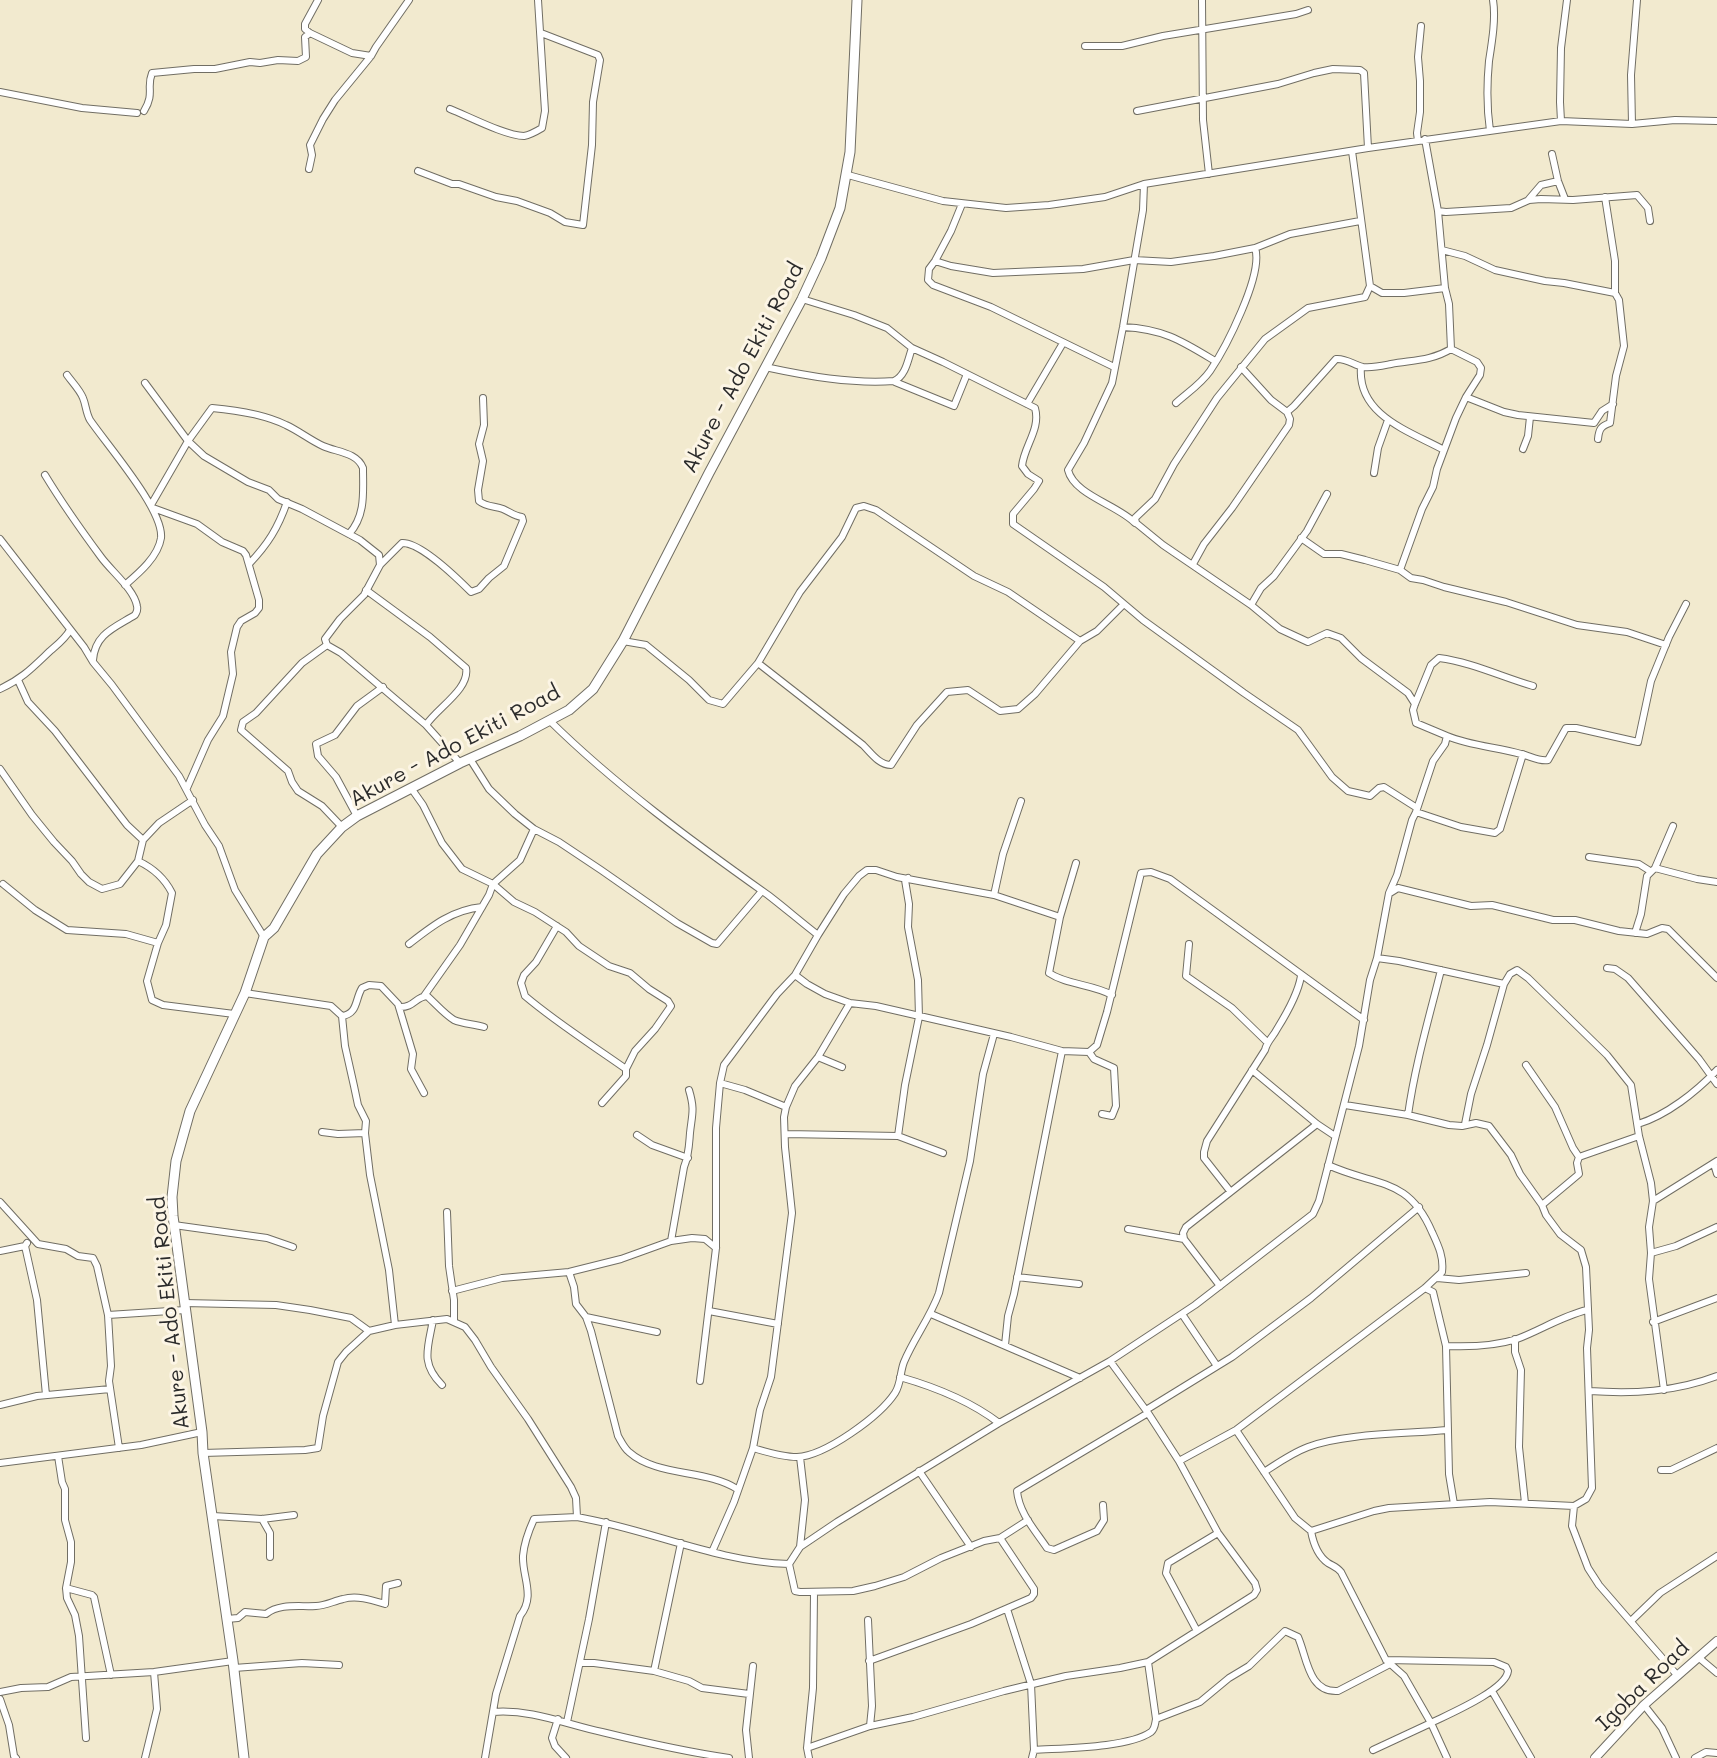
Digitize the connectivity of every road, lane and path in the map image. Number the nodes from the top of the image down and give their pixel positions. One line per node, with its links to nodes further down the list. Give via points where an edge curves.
1 (318, 0): 12 (street, via 305,24)
2 (409, 0): 15 (street)
3 (538, 0): 13 (street)
4 (857, 0): 31 (main road, Akure - Ado Ekiti Road)
5 (1202, 0): 11 (street)
6 (1493, 0): 23 (street, via 1487,110)
7 (1566, 0): 20 (street, via 1561,48)
8 (1636, 0): 22 (street)
9 (1308, 10): 11 (street)
10 (1421, 26): 24 (street, via 1417,133)
11 (1203, 31): 14 (street, via 1122,46); 17 (street)
12 (310, 33): 15 (street, via 352,53); 16 (street, via 306,37 306,57 298,61 152,73 151,98 140,112 82,108)
13 (541, 33): 18 (street, via 542,128 524,136); 29 (street, via 586,49 600,60 583,225)
14 (1085, 46)
15 (371, 56): 28 (street, via 335,100 312,140)
16 (0, 92)
17 (1203, 98): 19 (street); 25 (street, via 1333,69 1360,70 1364,73); 30 (street)
18 (450, 109)
19 (1137, 111)
20 (1561, 121): 22 (street); 23 (street)
21 (1717, 121): 22 (street)
22 (1632, 123)
23 (1490, 131): 24 (street)
24 (1422, 140): 25 (street); 38 (street)
25 (1368, 148): 26 (street)
26 (1352, 151): 30 (street); 39 (street)
27 (1552, 154): 32 (street)
28 (309, 169)
29 (418, 171)
30 (1209, 174): 33 (street)
31 (848, 175): 37 (street); 48 (main road, Akure - Ado Ekiti Road, via 840,208)
32 (1558, 181): 35 (street); 36 (street, via 1541,185)
33 (1144, 184): 37 (street, via 1105,197 1049,205 1006,208); 43 (street)
34 (1605, 197): 35 (street); 40 (street, via 1637,195 1648,208); 47 (street, via 1616,261)
35 (1565, 199): 36 (street)
36 (1528, 200): 38 (street, via 1510,207)
37 (962, 204): 44 (street)
38 (1438, 211): 42 (street)
39 (1360, 221): 41 (street, via 1290,234); 45 (street)
40 (1650, 221)
41 (1255, 248): 43 (street, via 1171,262); 53 (street, via 1258,256 1246,302)
42 (1442, 250): 46 (street); 47 (street, via 1495,270)
43 (1134, 260): 44 (street, via 1083,269 993,273); 49 (street)
44 (935, 261): 50 (street, via 927,275 933,285 991,307)
45 (1370, 286): 46 (street, via 1382,293); 57 (street, via 1365,297 1308,308 1265,339)
46 (1445, 288): 52 (street)
47 (1615, 293): 66 (street, via 1624,346)
48 (802, 299): 51 (street, via 887,328); 54 (main road, Akure - Ado Ekiti Road)
49 (1123, 327): 53 (street, via 1162,332); 56 (street)
50 (1063, 343): 56 (street); 65 (street)
51 (912, 348): 58 (street); 60 (street, via 899,380)
52 (1451, 349): 55 (street, via 1428,360 1381,368); 62 (street, via 1481,368)
53 (1215, 361): 64 (street, via 1202,380)
54 (765, 367): 60 (street, via 832,379); 94 (main road, Akure - Ado Ekiti Road)
55 (1361, 367): 67 (street, via 1336,359); 69 (street, via 1360,379 1370,403)
56 (1114, 368): 79 (street, via 1099,413 1068,470 1078,486)
57 (1241, 368): 67 (street); 79 (street, via 1217,398 1155,499 1135,518)
58 (967, 374): 60 (street, via 954,406); 65 (street)
59 (67, 375): 78 (street, via 83,398 88,417)
60 (894, 381)
61 (146, 383): 71 (street)
62 (1466, 397): 68 (street); 73 (street)
63 (483, 398): 85 (street, via 479,501 522,517 523,521 504,566 471,592 410,543 402,543)
64 (1176, 403)
65 (1027, 404): 89 (street, via 1035,408 1037,416 1022,466 1039,481 1013,514 1012,522)
66 (1613, 404): 68 (street, via 1594,423); 70 (street, via 1610,423 1602,426)
67 (1287, 412): 84 (street, via 1289,425)
68 (1530, 417): 72 (street)
69 (1388, 420): 73 (street); 74 (street)
70 (1598, 439)
71 (188, 441): 77 (street, via 204,456); 78 (street); 80 (street, via 212,408 267,417 324,447 354,456 363,468 363,498 360,518)
72 (1522, 449)
73 (1444, 450): 86 (street)
74 (1374, 473)
75 (45, 475): 87 (street)
76 (1327, 494): 81 (street)
77 (287, 502): 80 (street); 83 (street, via 267,546)
78 (152, 506): 83 (street, via 197,524 243,551); 87 (street, via 161,537 159,543 144,569)
79 (1136, 523): 84 (street)
80 (349, 534): 85 (street, via 375,550)
81 (1301, 538): 86 (street, via 1324,554 1341,554); 91 (street)
82 (0, 539): 92 (street)
83 (249, 564): 111 (street, via 259,608 237,627 224,716 208,740)
84 (1192, 564): 91 (street)
85 (380, 565): 88 (street)
86 (1400, 570): 96 (street, via 1411,578 1577,625 1628,632)
87 (125, 585): 97 (street, via 137,605 135,615 98,640)
88 (366, 590): 95 (street, via 325,639); 105 (street, via 466,668 464,684)
89 (1124, 604): 93 (street, via 1097,631); 115 (street, via 1298,730 1332,777 1348,791 1370,796 1384,787)
90 (1686, 604): 96 (street)
91 (1251, 605): 103 (street, via 1280,630 1308,642 1327,633 1341,638 1408,693)
92 (70, 630): 97 (street); 99 (street)
93 (1080, 640): 98 (street, via 1018,709 1000,711 968,690 947,692 917,725 891,765 877,760); 98 (street, via 864,506 856,508 842,537 800,592)
94 (623, 641): 98 (street, via 646,645 710,700 723,704); 104 (main road, Akure - Ado Ekiti Road, via 593,689 569,710)
95 (327, 645): 101 (street); 118 (street, via 302,663 243,722 240,730 288,771 298,791 322,806)
96 (1666, 645): 107 (street, via 1651,681 1638,742 1566,728 1548,760)
97 (93, 662): 111 (street)
98 (758, 663)
99 (18, 680): 102 (street); 120 (street, via 28,702)
100 (1533, 686): 103 (street, via 1439,658 1431,665)
101 (382, 687): 105 (street); 116 (street, via 357,706 335,735 316,744 318,756 336,777)
102 (0, 689)
103 (1415, 704): 106 (street, via 1416,723)
104 (549, 720): 108 (main road, Akure - Ado Ekiti Road); 129 (street, via 643,803)
105 (426, 725): 109 (street)
106 (1447, 736): 107 (street); 115 (street, via 1433,761)
107 (1523, 754): 115 (street, via 1500,829 1495,833 1461,827)
108 (470, 759): 109 (main road, Akure - Ado Ekiti Road); 119 (street, via 489,789)
109 (460, 764): 112 (main road, Akure - Ado Ekiti Road)
110 (0, 770): 122 (street, via 89,882 102,889 120,884)
111 (187, 788): 113 (street)
112 (411, 788): 116 (main road, Akure - Ado Ekiti Road); 128 (street, via 456,863)
113 (193, 800): 120 (street, via 159,823); 137 (street, via 219,846 235,890)
114 (1021, 801): 131 (street)
115 (1416, 810): 130 (street)
116 (357, 816): 118 (main road, Akure - Ado Ekiti Road)
117 (1673, 826): 124 (street)
118 (342, 827): 137 (main road, Akure - Ado Ekiti Road, via 317,854 274,928)
119 (534, 829): 128 (street, via 520,860); 129 (street, via 677,923 717,944)
120 (143, 840): 122 (street)
121 (1589, 856): 124 (street)
122 (138, 861): 138 (street, via 152,868 172,893 166,925)
123 (1076, 863): 133 (street)
124 (1653, 869): 126 (street); 135 (street, via 1647,876)
125 (908, 878): 131 (street); 136 (street, via 867,870 844,894); 155 (street, via 904,884 918,980)
126 (1717, 882)
127 (3, 884): 138 (street, via 67,930 126,934)
128 (493, 884): 132 (street); 134 (street, via 514,902)
129 (762, 891): 136 (street)
130 (1389, 893): 135 (street, via 1398,888 1471,906 1492,905); 141 (street)
131 (994, 895): 133 (street)
132 (482, 907): 139 (street, via 441,920); 150 (street)
133 (1060, 917): 149 (street, via 1049,973)
134 (557, 926): 165 (street, via 524,975 521,989 564,1027); 165 (street, via 579,946 609,966 630,973 671,1006 635,1051)
135 (1635, 933): 146 (street, via 1668,929)
136 (818, 935): 144 (street)
137 (264, 937): 148 (main road, Akure - Ado Ekiti Road)
138 (158, 942): 153 (street, via 147,981 152,1000 175,1007)
139 (409, 944)
140 (1189, 944): 159 (street, via 1186,976 1232,1008)
141 (1377, 958): 143 (street); 156 (street)
142 (1607, 968): 168 (street, via 1628,978)
143 (1440, 969): 147 (street); 178 (street)
144 (795, 975): 151 (street, via 825,994); 169 (street, via 727,1059)
145 (1301, 976): 149 (street, via 1170,879 1151,872 1141,873); 156 (street); 159 (street, via 1290,1005)
146 (1717, 978)
147 (1504, 984): 176 (street); 182 (street, via 1514,971 1521,972 1607,1055 1631,1085)
148 (244, 993): 153 (main road, Akure - Ado Ekiti Road); 154 (street, via 331,1006)
149 (1112, 995): 161 (street, via 1097,1045)
150 (424, 996): 152 (street, via 409,1007); 157 (street, via 457,1021)
151 (850, 1003): 155 (street); 162 (street)
152 (399, 1007): 154 (street, via 381,986 369,985 359,992 354,1010); 172 (street, via 413,1053 411,1069)
153 (234, 1014): 202 (main road, Akure - Ado Ekiti Road, via 190,1111 176,1161)
154 (342, 1016): 184 (street, via 358,1105 366,1121)
155 (919, 1017): 158 (street); 187 (street)
156 (1364, 1020): 174 (street)
157 (484, 1028)
158 (994, 1034): 160 (street); 227 (street, via 983,1074 964,1188)
159 (1267, 1042): 166 (street)
160 (1062, 1051): 161 (street); 217 (street)
161 (1089, 1052): 177 (street, via 1094,1059 1114,1068 1116,1106 1112,1116)
162 (818, 1057): 164 (street); 175 (street, via 795,1086)
163 (1526, 1065): 191 (street, via 1555,1107)
164 (842, 1067)
165 (626, 1069): 173 (street, via 626,1076)
166 (1252, 1070): 180 (street); 196 (street, via 1204,1152 1204,1158)
167 (1717, 1070): 168 (street)
168 (1712, 1076): 170 (street); 182 (street, via 1653,1119)
169 (720, 1083): 175 (street); 205 (street)
170 (1717, 1084)
171 (689, 1090): 192 (street, via 693,1120)
172 (424, 1093)
173 (602, 1103)
174 (1345, 1105): 178 (street); 188 (street)
175 (786, 1107): 185 (street)
176 (1467, 1113): 179 (street); 181 (street)
177 (1102, 1114)
178 (1408, 1115): 181 (street, via 1449,1125)
179 (1476, 1123): 181 (street); 199 (street, via 1490,1126)
180 (1317, 1124): 188 (street); 196 (street)
181 (1465, 1124)
182 (1638, 1124): 189 (street)
183 (322, 1132): 184 (street)
184 (365, 1133): 235 (street)
185 (786, 1134): 187 (street); 234 (street, via 792,1213)
186 (637, 1135): 192 (street)
187 (898, 1136): 190 (street)
188 (1335, 1136): 194 (street)
189 (1639, 1136): 191 (street); 197 (street)
190 (943, 1153)
191 (1579, 1157): 199 (street, via 1579,1174)
192 (688, 1158): 209 (street)
193 (1716, 1162): 195 (street); 197 (street)
194 (1328, 1165): 200 (street, via 1393,1187); 220 (street, via 1313,1214)
195 (1717, 1174)
196 (1230, 1191): 208 (street, via 1186,1227)
197 (1653, 1201): 214 (street)
198 (0, 1202): 206 (street)
199 (1542, 1205): 225 (street, via 1560,1234 1581,1250 1586,1267)
200 (1419, 1207): 218 (street, via 1441,1250 1443,1266); 242 (street, via 1311,1298)
201 (447, 1212): 222 (street)
202 (174, 1225): 211 (street, via 267,1238); 224 (main road, Akure - Ado Ekiti Road)
203 (1717, 1227): 214 (street)
204 (1128, 1229): 208 (street)
205 (716, 1232): 207 (street); 212 (street)
206 (31, 1238): 210 (street); 229 (street, via 41,1245 93,1258)
207 (705, 1239): 209 (street); 212 (street)
208 (1184, 1239): 220 (street)
209 (671, 1241): 215 (street)
210 (25, 1246): 213 (street); 251 (street, via 37,1300)
211 (293, 1247)
212 (716, 1248): 226 (street)
213 (0, 1251)
214 (1651, 1253): 233 (street)
215 (568, 1272): 222 (street, via 502,1278); 230 (street, via 576,1304)
216 (1526, 1273): 218 (street, via 1459,1280)
217 (1017, 1277): 219 (street); 239 (street)
218 (1437, 1278): 221 (street)
219 (1079, 1284)
220 (1220, 1286): 228 (street)
221 (1425, 1288): 240 (street, via 1433,1292); 255 (street)
222 (452, 1291): 232 (street)
223 (1717, 1298): 233 (street)
224 (184, 1306): 229 (street); 236 (street, via 287,1307 351,1317); 257 (main road, Akure - Ado Ekiti Road)
225 (1587, 1310): 238 (street); 250 (street)
226 (709, 1311): 234 (street); 246 (street)
227 (931, 1314): 239 (street); 244 (street)
228 (1182, 1314): 241 (street); 242 (street)
229 (108, 1315): 248 (street)
230 (586, 1317): 237 (street); 269 (street, via 618,1436 627,1451 661,1467 711,1478)
231 (433, 1320): 232 (street); 235 (street); 247 (street, via 427,1359 432,1374)
232 (454, 1321): 276 (street, via 476,1340 566,1478 576,1498)
233 (1653, 1322): 249 (street)
234 (778, 1324): 259 (street, via 768,1389)
235 (395, 1325): 236 (street)
236 (369, 1331): 261 (street, via 338,1362 318,1448)
237 (657, 1332)
238 (1515, 1339): 240 (street, via 1469,1347); 270 (street, via 1521,1370 1519,1447)
239 (1005, 1344): 245 (street)
240 (1446, 1346): 256 (street)
241 (1110, 1361): 245 (street); 253 (street)
242 (1217, 1366): 253 (street)
243 (1717, 1376): 249 (street)
244 (900, 1377): 254 (street, via 934,1387); 263 (street, via 894,1395 853,1432 826,1449)
245 (1080, 1378): 254 (street)
246 (700, 1381)
247 (442, 1385)
248 (110, 1389): 251 (street); 258 (street)
249 (1664, 1390): 250 (street, via 1630,1394)
250 (1589, 1391): 273 (street, via 1592,1488)
251 (46, 1395): 252 (street)
252 (0, 1405)
253 (1147, 1412): 264 (street); 278 (street, via 1017,1491)
254 (999, 1423): 267 (street)
255 (1236, 1430): 264 (street); 268 (street)
256 (1447, 1430): 268 (street, via 1358,1437 1311,1446); 271 (street)
257 (202, 1432): 258 (street); 261 (main road, Akure - Ado Ekiti Road)
258 (119, 1448): 262 (street)
259 (753, 1448): 263 (street); 269 (street)
260 (1717, 1448): 266 (street, via 1671,1470)
261 (203, 1453): 275 (main road, Akure - Ado Ekiti Road)
262 (58, 1456): 265 (street); 291 (street, via 71,1542)
263 (800, 1457): 285 (street, via 805,1500)
264 (1179, 1461): 281 (street)
265 (0, 1463)
266 (1660, 1470)
267 (919, 1471): 284 (street); 285 (street)
268 (1263, 1472): 280 (street, via 1295,1518)
269 (737, 1489): 286 (street)
270 (1525, 1503): 271 (street); 273 (street)
271 (1454, 1504): 280 (street, via 1374,1511)
272 (1103, 1505): 278 (street, via 1104,1520 1097,1531 1054,1550 1047,1548)
273 (1574, 1506): 296 (street, via 1572,1526 1588,1568)
274 (294, 1515): 277 (street)
275 (213, 1516): 277 (street); 294 (main road, Akure - Ado Ekiti Road)
276 (577, 1517): 279 (street); 319 (street, via 534,1519 523,1556 528,1602 500,1678)
277 (262, 1519): 288 (street, via 270,1533)
278 (1028, 1520): 282 (street)
279 (606, 1522): 283 (street); 303 (street)
280 (1311, 1531): 302 (street, via 1323,1559 1341,1572)
281 (1218, 1533): 297 (street, via 1166,1567); 297 (street, via 1257,1590)
282 (1000, 1538): 284 (street); 293 (street, via 1034,1589 1030,1598)
283 (681, 1543): 286 (street); 307 (street)
284 (972, 1546): 292 (street, via 904,1577 866,1589)
285 (800, 1547): 289 (street)
286 (712, 1552): 289 (street, via 756,1562)
287 (1717, 1556): 296 (street, via 1660,1593)
288 (270, 1557)
289 (789, 1564): 292 (street, via 795,1591)
290 (398, 1582): 294 (street, via 386,1586 385,1604 347,1598 318,1607 297,1605 272,1609 266,1614 245,1612 238,1618)
291 (66, 1588): 310 (street, via 94,1598); 312 (street, via 75,1615)
292 (814, 1593): 326 (street, via 813,1688)
293 (1007, 1609): 300 (street); 313 (street)
294 (226, 1619): 304 (main road, Akure - Ado Ekiti Road)
295 (868, 1620): 300 (street)
296 (1630, 1621): 311 (street)
297 (1197, 1631): 301 (street)
298 (1717, 1641): 299 (street, Igoba Road)
299 (1698, 1657): 309 (street); 311 (street, Igoba Road)
300 (869, 1661): 324 (street)
301 (1148, 1662): 313 (street); 321 (street)
302 (1388, 1662): 314 (street, via 1494,1662 1506,1667 1509,1674); 321 (street, via 1338,1691 1331,1691 1314,1680 1298,1637 1285,1631 1249,1666 1200,1702); 323 (street, via 1404,1676)
303 (580, 1663): 307 (street); 322 (street)
304 (233, 1664): 305 (street); 308 (street); 332 (main road, Akure - Ado Ekiti Road)
305 (339, 1665)
306 (753, 1666): 316 (street)
307 (654, 1671): 316 (street, via 702,1688)
308 (154, 1672): 310 (street); 331 (street, via 157,1709)
309 (1717, 1673)
310 (111, 1675): 312 (street)
311 (1677, 1675): 318 (street, Igoba Road)
312 (83, 1677): 315 (street, via 65,1678 48,1687); 325 (street)
313 (1031, 1684): 324 (street); 327 (street)
314 (1492, 1691): 323 (street); 340 (street)
315 (0, 1692)
316 (749, 1694): 336 (street)
317 (0, 1699): 330 (street)
318 (1644, 1706): 341 (street, Igoba Road); 342 (street, via 1662,1728)
319 (493, 1712): 320 (street); 333 (street)
320 (558, 1719): 322 (street); 334 (street, via 552,1738)
321 (1156, 1719): 327 (street, via 1153,1731 1131,1739)
322 (567, 1722): 335 (street)
323 (1431, 1723): 328 (street); 339 (street)
324 (870, 1726): 326 (street)
325 (86, 1738)
326 (807, 1748): 337 (street)
327 (1034, 1750): 338 (street)
328 (1373, 1750)
329 (1717, 1753): 343 (street, via 1707,1752)
330 (16, 1758)
331 (145, 1758)
332 (244, 1758)
333 (484, 1758)
334 (566, 1758)
335 (729, 1758)
336 (749, 1758)
337 (809, 1758)
338 (1032, 1758)
339 (1447, 1758)
340 (1531, 1758)
341 (1594, 1758)
342 (1676, 1758)
343 (1695, 1758)

